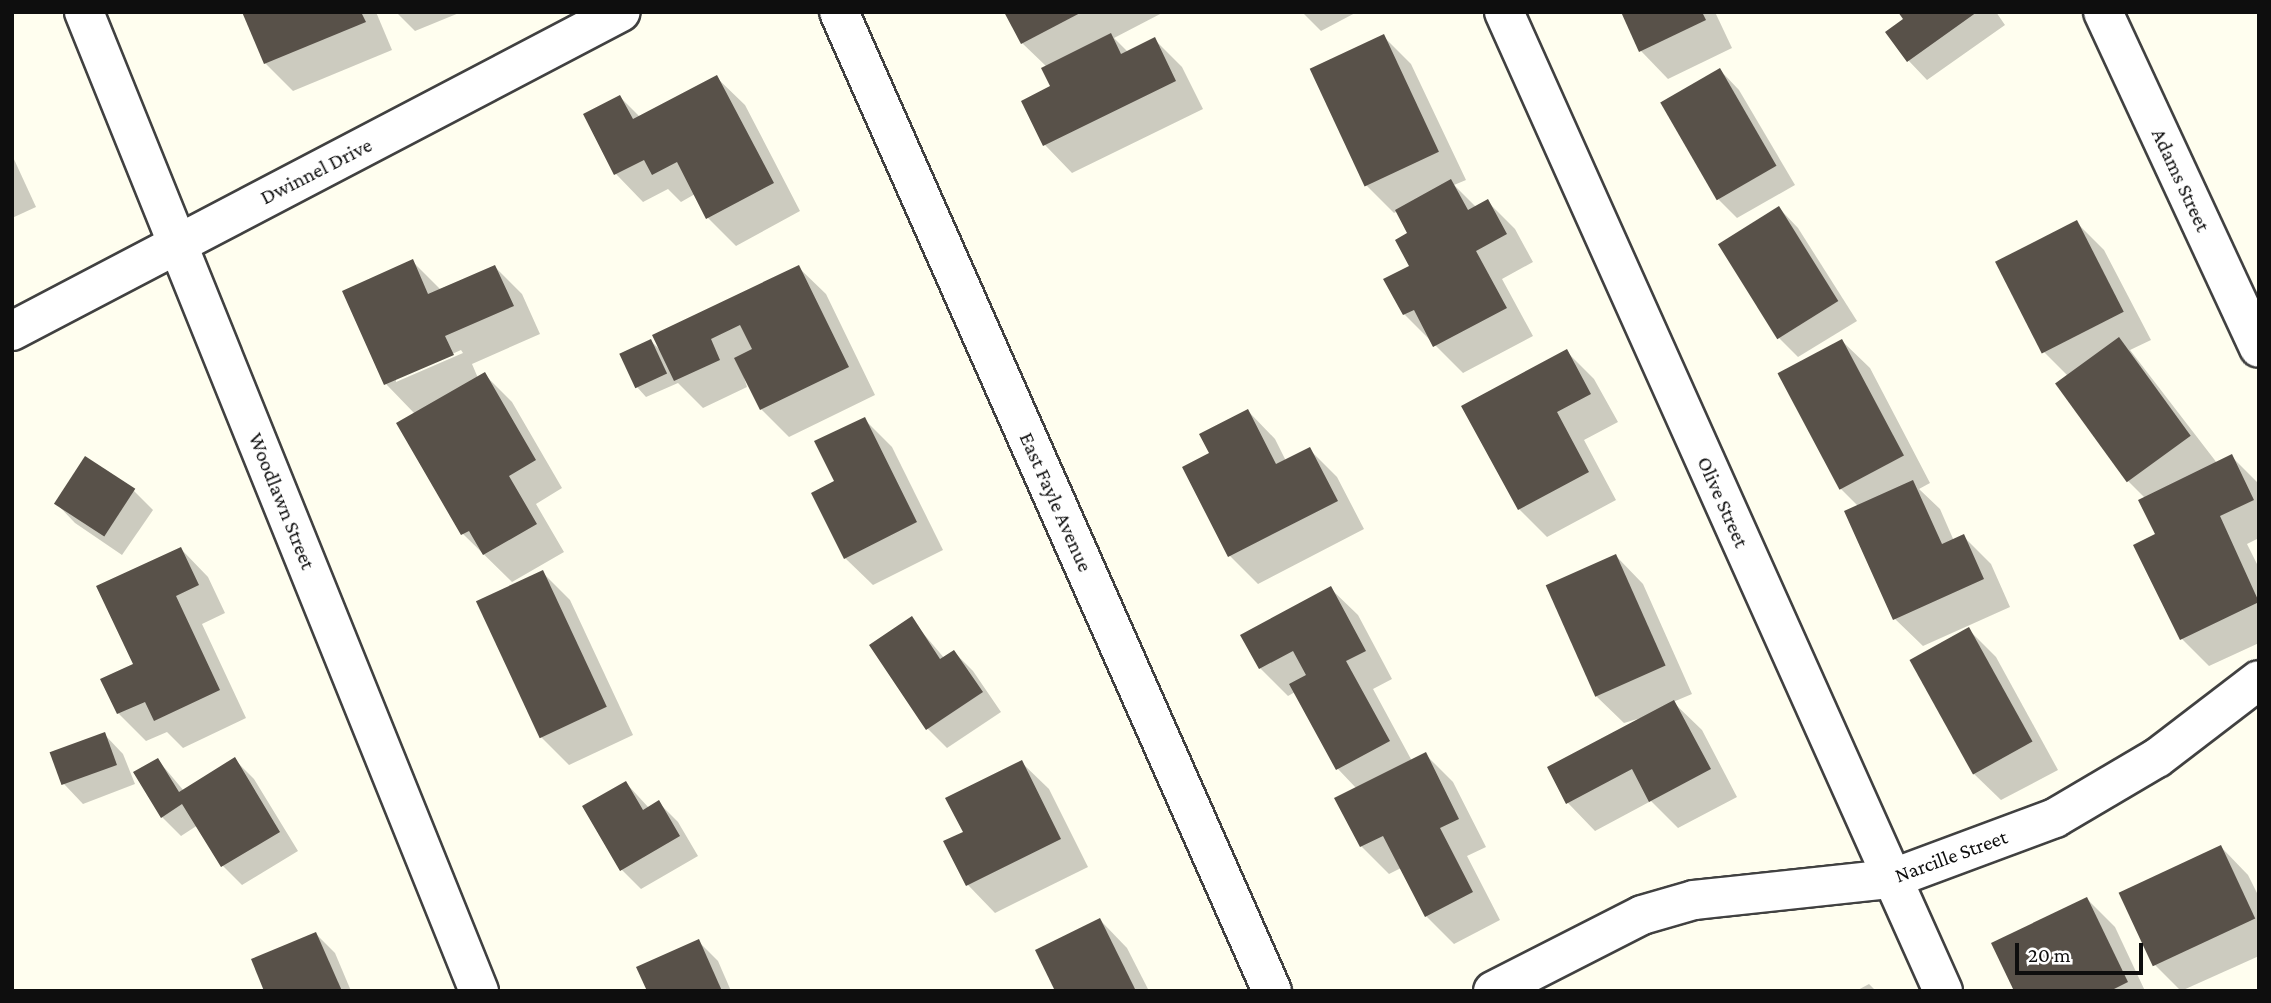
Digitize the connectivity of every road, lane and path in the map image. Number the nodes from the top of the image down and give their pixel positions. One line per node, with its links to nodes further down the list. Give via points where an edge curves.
1 (84, 12): 6 (street, Woodlawn Street)
2 (621, 12): 6 (street, Dwinnel Drive)
3 (839, 12): 12 (street, East Fayle Avenue)
4 (1504, 12): 10 (street, Olive Street)
5 (2103, 12): 8 (street, Adams Street)
6 (178, 243): 7 (street, Dwinnel Drive); 11 (street, Woodlawn Street)
7 (12, 331)
8 (2259, 348)
9 (2259, 680): 10 (street, Narcille Street, via 2157,758 2055,818)
10 (1891, 879): 13 (street, Narcille Street, via 1694,900 1642,915); 14 (street, Olive Street)
11 (479, 991)
12 (1272, 991)
13 (1493, 991)
14 (1943, 991)

